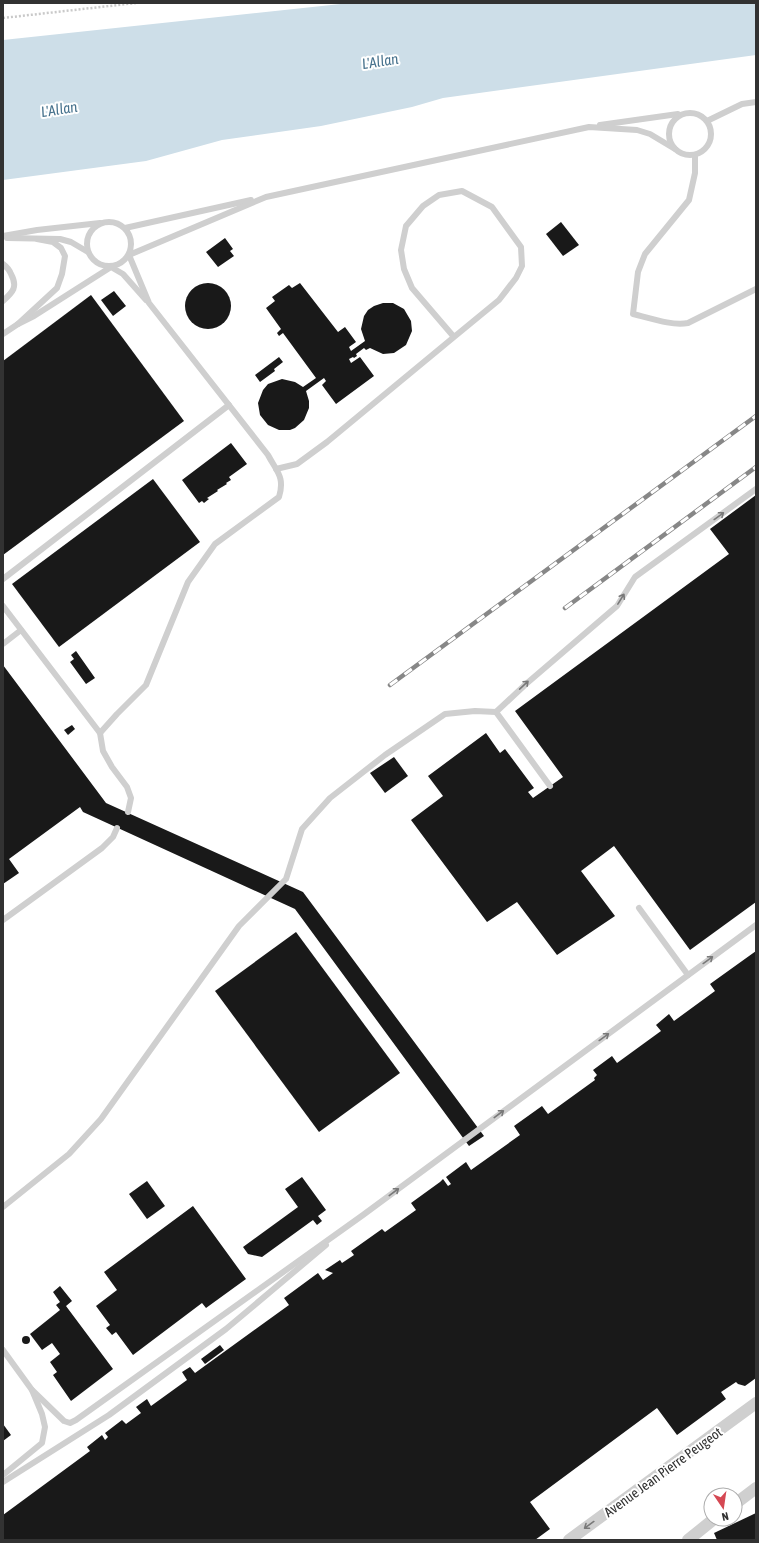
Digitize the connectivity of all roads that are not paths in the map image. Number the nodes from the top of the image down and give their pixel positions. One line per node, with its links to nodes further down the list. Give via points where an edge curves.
1 (756, 102): 3 (lane, via 742,104)
2 (682, 114): 3 (lane, via 696,113); 4 (lane); 5 (lane, via 671,123 669,130 671,144)
3 (707, 121): 6 (lane, via 711,127 710,141 707,147)
4 (589, 127): 5 (lane, via 637,130 650,134); 7 (lane)
5 (675, 149): 6 (lane, via 681,153)
6 (695, 155): 16 (lane, via 695,173 689,200 645,254 638,272 633,314 661,321 688,323)
7 (266, 197): 9 (lane); 13 (lane)
8 (104, 223): 9 (lane, via 111,222); 10 (lane); 12 (lane, via 91,231 88,237)
9 (124, 228): 13 (lane, via 132,241)
10 (3, 237): 11 (lane)
11 (37, 239): 12 (lane, via 60,239); 19 (lane, via 52,242 61,248 65,256 64,267 57,288)
12 (88, 252): 15 (lane, via 97,263)
13 (129, 255): 15 (lane, via 125,261); 18 (lane)
14 (3, 264): 17 (lane, via 7,266 15,287 11,295)
15 (111, 267): 18 (lane, via 123,274); 19 (lane)
16 (756, 289)
17 (3, 301)
18 (149, 303): 22 (lane)
19 (18, 324): 20 (lane)
20 (3, 334)
21 (454, 337): 21 (lane, via 499,300 522,266 521,246 492,207 462,191 439,195 423,206 406,226 401,250 404,269 412,288); 23 (lane, via 328,442 297,464)
22 (229, 405): 23 (lane); 25 (lane)
23 (276, 469): 30 (lane, via 282,486 279,497 215,544 188,582 146,685)
24 (756, 489): 29 (lane, one-way to 24, via 617,606 635,577)
25 (3, 579)
26 (3, 606): 27 (lane)
27 (21, 630): 28 (lane); 30 (lane)
28 (3, 644)
29 (496, 712): 31 (lane); 38 (lane, via 445,714 330,798 302,829 286,879 239,926 101,1120 69,1154)
30 (100, 733): 32 (lane, via 103,752 128,787 131,798)
31 (550, 786)
32 (128, 812)
33 (117, 828): 35 (lane, via 113,837 102,848)
34 (639, 908): 37 (lane)
35 (3, 920)
36 (756, 925): 37 (lane, one-way to 36)
37 (688, 975): 39 (lane, one-way to 37)
38 (3, 1207)
39 (363, 1215): 41 (lane, via 76,1420 64,1421); 44 (lane, via 226,1329 109,1416)
40 (3, 1350): 41 (lane)
41 (32, 1390): 43 (lane, via 45,1427 42,1443)
42 (756, 1403): 48 (street, Avenue Jean Pierre Peugeot, one-way to 48)
43 (3, 1475)
44 (3, 1482)
45 (756, 1488): 46 (street)
46 (743, 1498)
47 (704, 1527): 49 (street)
48 (569, 1540)
49 (688, 1540)

